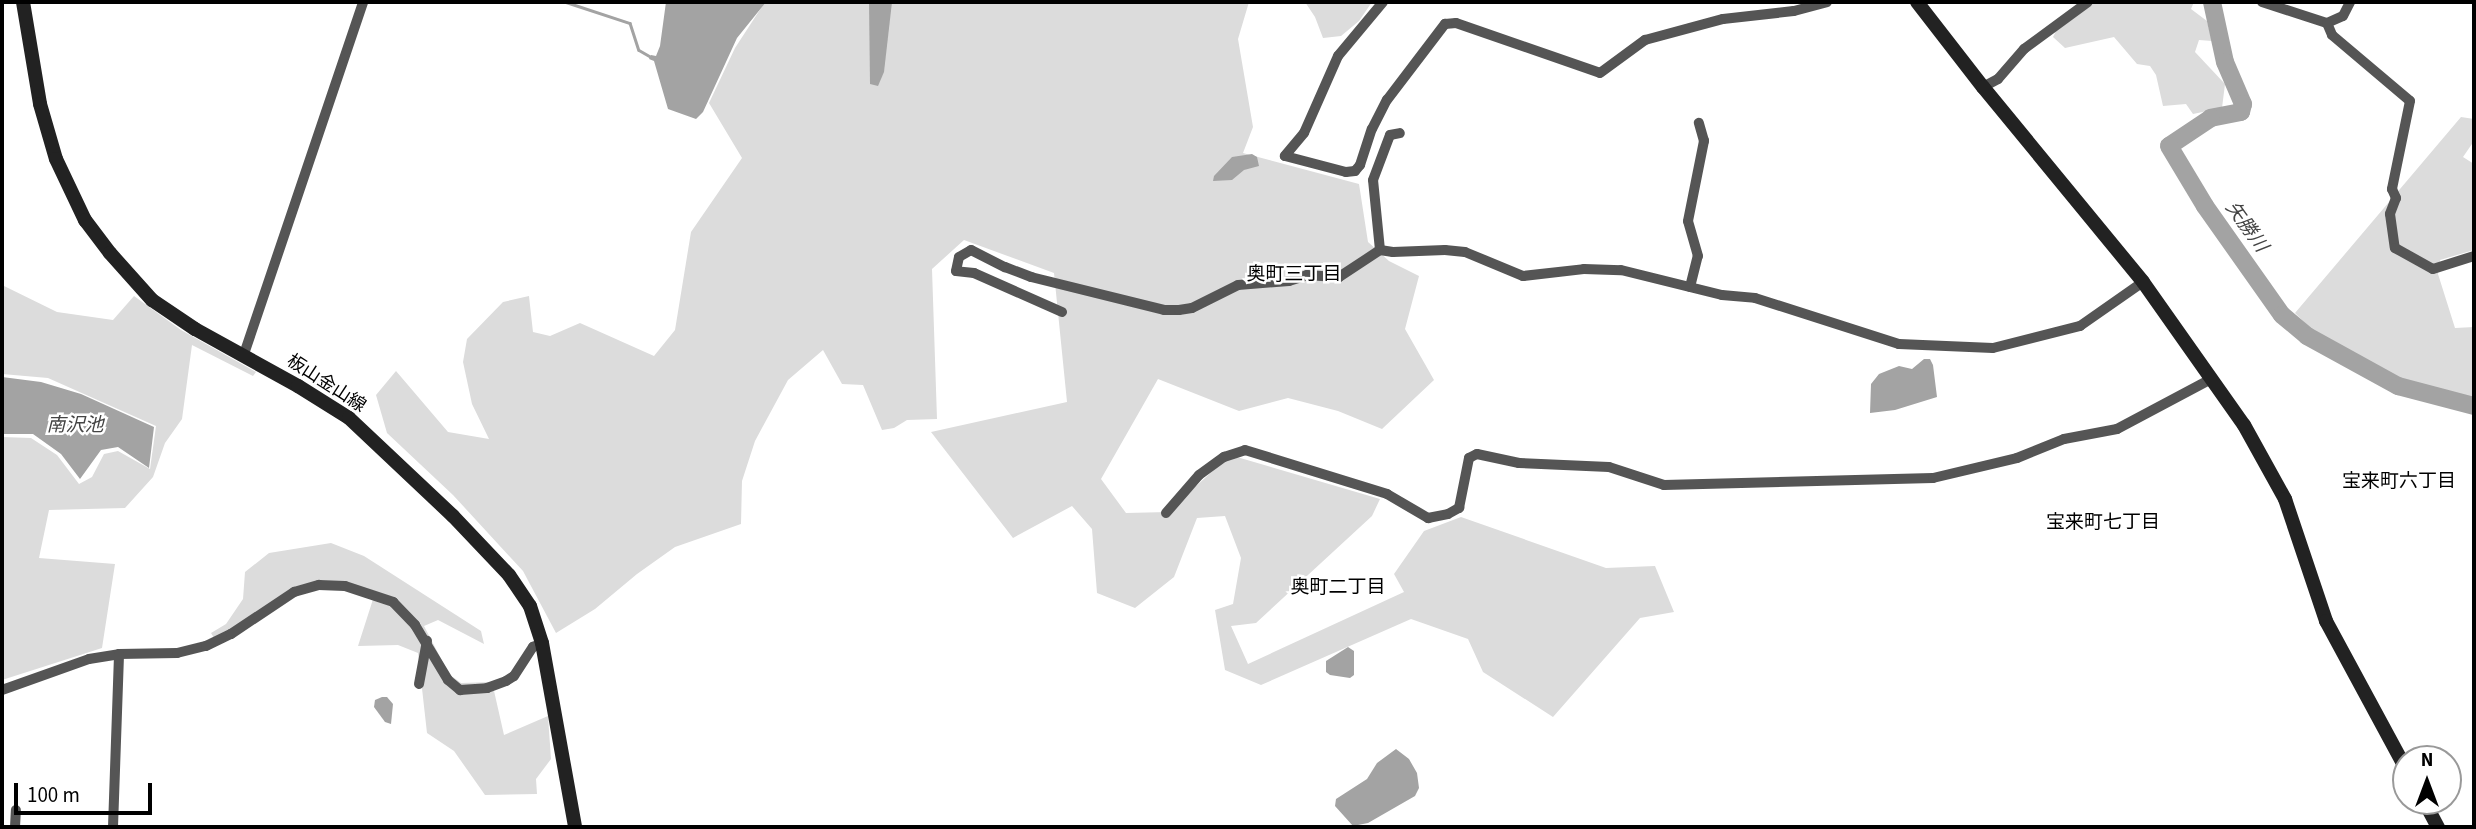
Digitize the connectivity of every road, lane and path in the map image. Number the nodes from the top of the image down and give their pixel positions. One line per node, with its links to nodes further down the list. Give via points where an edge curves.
1 (23, 2): 18 (main road, 板山金山線, via 43,115 56,159 85,220 152,300)
2 (363, 2): 18 (street)
3 (1383, 2): 4 (street, via 1338,56 1304,133 1285,156 1355,171 1387,100 1445,24 1456,23 1600,73 1645,40 1723,19)
4 (1827, 2)
5 (1917, 2): 10 (main road)
6 (2088, 2): 10 (street, via 2024,49 1998,79)
7 (2262, 2): 9 (street)
8 (2350, 2): 9 (street, via 2343,16)
9 (2327, 23): 14 (street, via 2332,35 2410,101 2392,189 2396,198 2390,214 2395,248 2433,269)
10 (1983, 87): 15 (main road)
11 (1699, 123): 16 (street, via 1704,141 1688,221 1698,256)
12 (1400, 133): 13 (street, via 1390,135 1373,180)
13 (1380, 250): 16 (street, via 1465,252 1523,276 1621,270); 17 (street, via 1339,277 1307,275 1238,285 1179,310 1031,276 971,250 959,257 956,271 974,273)
14 (2474, 256)
15 (2143, 282): 16 (street, via 2080,326 1993,348 1899,344 1755,298); 19 (main road)
16 (1690, 287)
17 (1062, 312)
18 (243, 357): 22 (main road, 板山金山線, via 349,418 453,516 509,575 530,606)
19 (2211, 379): 20 (street, via 2117,429 2064,439 2017,458 1933,478 1664,485 1609,467 1519,463 1477,454 1469,458 1459,508 1428,518 1387,494 1245,450 1224,457 1199,475); 26 (main road, via 2244,425 2285,499 2326,621)
20 (1166, 513)
21 (427, 641): 22 (street, via 454,687 475,690 514,676 533,647); 23 (street, via 393,603 331,584 294,592 206,646 177,653); 24 (street)
22 (542, 643): 30 (main road, 板山金山線)
23 (118, 654): 25 (street, via 89,659); 29 (street)
24 (419, 684)
25 (2, 690)
26 (2393, 745)
27 (16, 810): 28 (street)
28 (15, 827)
29 (113, 827)
30 (575, 827)

